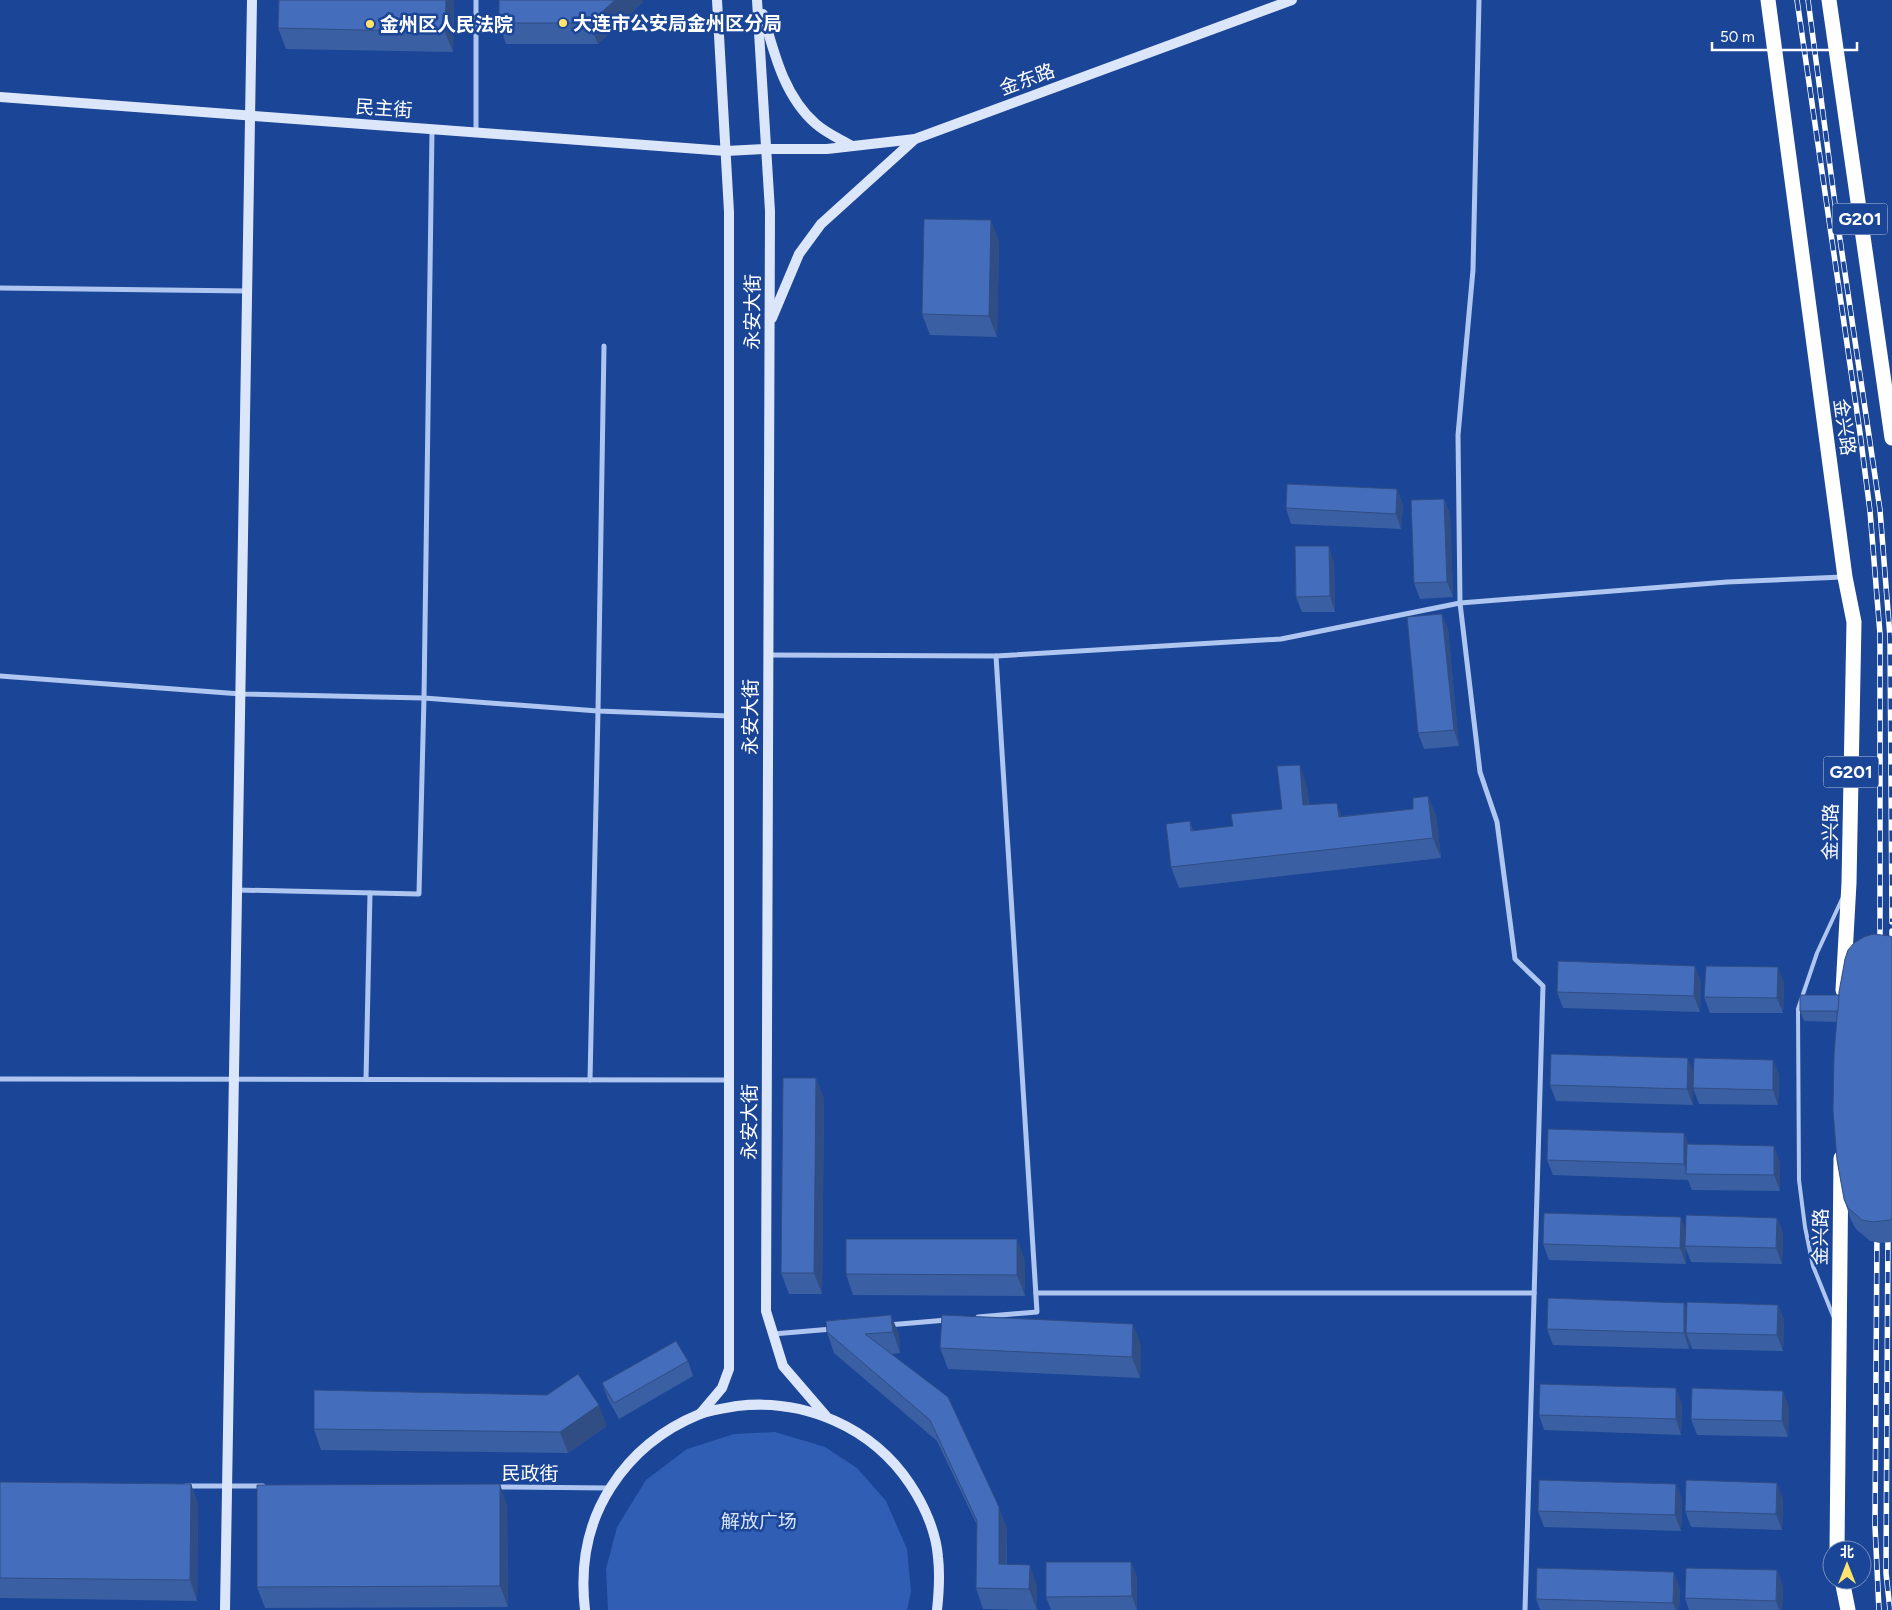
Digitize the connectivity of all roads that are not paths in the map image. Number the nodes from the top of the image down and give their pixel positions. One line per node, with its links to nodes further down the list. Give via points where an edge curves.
1 (252, 0): 10 (main road)
2 (476, 0): 12 (street)
3 (717, 0): 16 (main road, 永安大街)
4 (758, 0): 14 (main road, via 779,69 798,105 816,125); 15 (main road, 永安大街)
5 (1292, 0): 13 (main road, 金东路)
6 (1479, 0): 23 (street, via 1473,270 1458,435)
7 (1768, 0): 22 (highway, 金兴路 / G201)
8 (1829, 0): 21 (highway, G201)
9 (0, 96): 10 (main road, 民主街)
10 (250, 115): 11 (main road, 民主街); 18 (main road)
11 (432, 129): 12 (main road, 民主街); 28 (street)
12 (476, 133): 16 (main road, 民主街)
13 (915, 139): 14 (main road, 金东路); 19 (main road, via 821,224 800,254)
14 (852, 146): 15 (main road, 金东路)
15 (766, 149): 16 (main road, 民主街); 19 (main road, 永安大街, via 770,211)
16 (726, 151): 30 (main road, 永安大街, via 729,212)
17 (0, 288): 18 (street)
18 (247, 291): 27 (main road)
19 (769, 324): 24 (main road, 永安大街)
20 (604, 346): 29 (street)
21 (1892, 438)
22 (1845, 577): 23 (street, via 1727,582); 31 (highway, 金兴路 / G201, via 1854,622)
23 (1460, 602): 25 (street, via 1281,639); 42 (street, via 1480,772 1497,822 1515,959 1543,986)
24 (768, 655): 25 (street); 48 (main road, 永安大街, via 766,1311)
25 (996, 656): 41 (street)
26 (0, 676): 27 (street)
27 (241, 694): 28 (street); 32 (main road)
28 (424, 698): 29 (street); 33 (street, via 419,894)
29 (598, 711): 30 (street); 38 (street)
30 (729, 716): 39 (main road, 永安大街)
31 (1849, 884): 34 (highway, 金兴路 / G201); 47 (lane, via 1817,953 1798,1009 1799,1180 1813,1266)
32 (237, 890): 33 (street); 36 (main road)
33 (370, 893): 37 (street)
34 (1842, 1005)
35 (0, 1079): 36 (street)
36 (233, 1079): 37 (street); 52 (main road)
37 (366, 1080): 38 (street)
38 (590, 1080): 39 (street)
39 (729, 1080): 49 (main road, 永安大街, via 729,1369 722,1388)
40 (1841, 1145): 47 (highway, 金兴路)
41 (1036, 1293): 42 (street); 43 (street, via 1037,1312)
42 (1534, 1293): 61 (street)
43 (969, 1318)
44 (949, 1320): 45 (street)
45 (881, 1325)
46 (842, 1329): 48 (street)
47 (1839, 1331): 56 (highway, 金兴路)
48 (773, 1334): 50 (main road, 永安大街, via 783,1366)
49 (700, 1414): 50 (main road, via 765,1404 796,1407); 55 (main road, via 666,1431 641,1450)
50 (826, 1416): 60 (main road, via 879,1448 901,1471 918,1497 931,1525 938,1556 940,1587)
51 (178, 1485): 52 (street)
52 (227, 1486): 53 (street); 58 (main road)
53 (266, 1486)
54 (493, 1487): 55 (street, 民政街)
55 (610, 1488): 59 (main road, via 591,1529 584,1559)
56 (1837, 1540)
57 (1844, 1590): 62 (highway)
58 (225, 1610)
59 (585, 1610)
60 (937, 1610)
61 (1525, 1610)
62 (1848, 1610)

